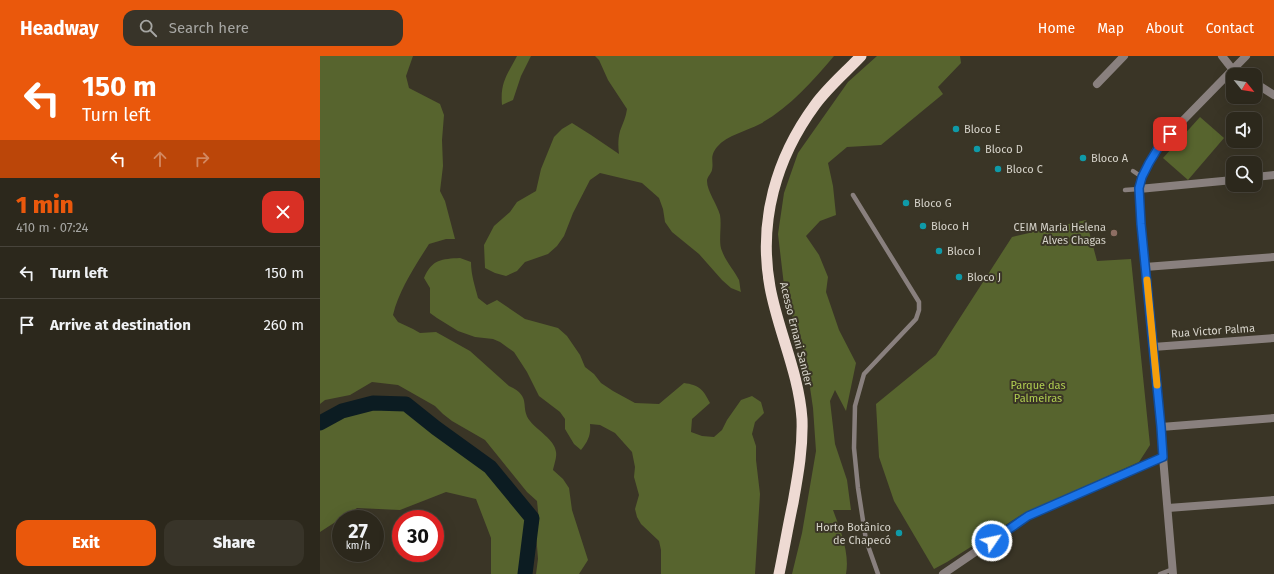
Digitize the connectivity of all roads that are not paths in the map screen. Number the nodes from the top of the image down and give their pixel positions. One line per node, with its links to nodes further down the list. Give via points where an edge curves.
1 (861, 56): 29 (highway, Acesso Ernani Sander, via 816,104 802,125 776,178 769,211 766,246 770,287 799,398 802,441)
2 (1124, 56): 8 (street)
3 (1222, 56): 5 (street)
4 (1246, 56): 6 (street)
5 (1231, 68)
6 (1235, 68)
7 (1226, 77): 14 (street, via 1160,145)
8 (1097, 84)
9 (1262, 87): 10 (street)
10 (1274, 95)
11 (1133, 171): 14 (lane)
12 (1274, 175): 13 (street)
13 (1262, 176)
14 (1142, 177): 16 (street)
15 (1226, 181): 16 (street)
16 (1139, 188): 17 (lane); 20 (street)
17 (1125, 190)
18 (853, 195): 30 (lane, via 919,302 916,319 864,374 855,406 854,448 858,488 866,540)
19 (1274, 257): 20 (street)
20 (1145, 267): 22 (street)
21 (1274, 338): 22 (street, Rua Victor Palma)
22 (1153, 347): 24 (street)
23 (1274, 418): 24 (street)
24 (1161, 427): 25 (street)
25 (1163, 457): 27 (street); 31 (street, via 1028,516)
26 (1274, 500): 27 (street)
27 (1168, 508): 28 (street)
28 (1173, 571): 32 (lane)
29 (779, 574)
30 (878, 574)
31 (943, 574)
32 (1160, 574)

